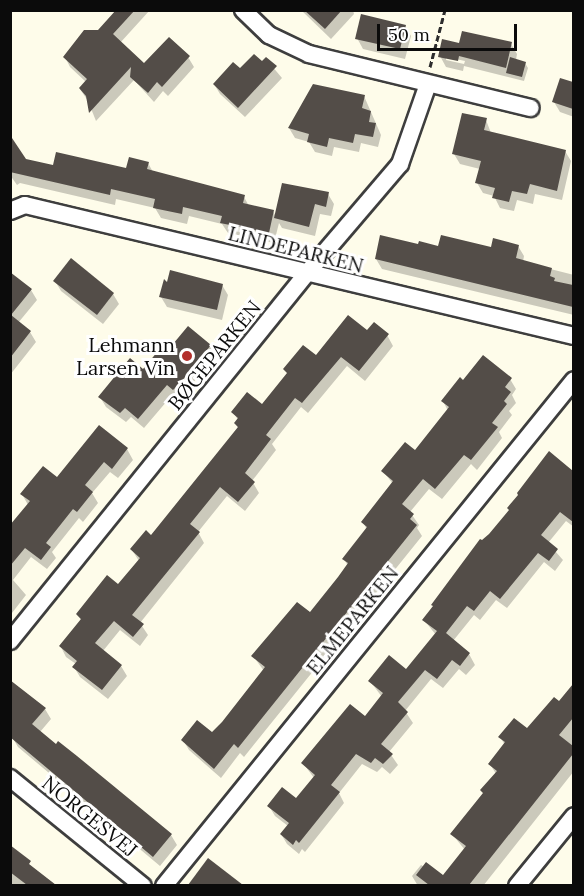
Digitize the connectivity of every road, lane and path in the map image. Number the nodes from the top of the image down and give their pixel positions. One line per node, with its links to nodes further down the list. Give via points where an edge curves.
1 (243, 10): 3 (street, via 269,34 309,54)
2 (445, 10): 3 (path)
3 (428, 84): 4 (street); 6 (street, BØGEPARKEN, via 400,164)
4 (531, 108)
5 (10, 211): 6 (street, LINDEPARKEN, via 25,205)
6 (307, 273): 7 (street, LINDEPARKEN); 9 (street, BØGEPARKEN)
7 (573, 336)
8 (573, 380): 14 (street, ELMEPARKEN)
9 (10, 641)
10 (10, 778): 13 (street, NORGESVEJ)
11 (573, 816): 12 (street)
12 (521, 880): 15 (street)
13 (143, 885)
14 (164, 885)
15 (539, 885)

